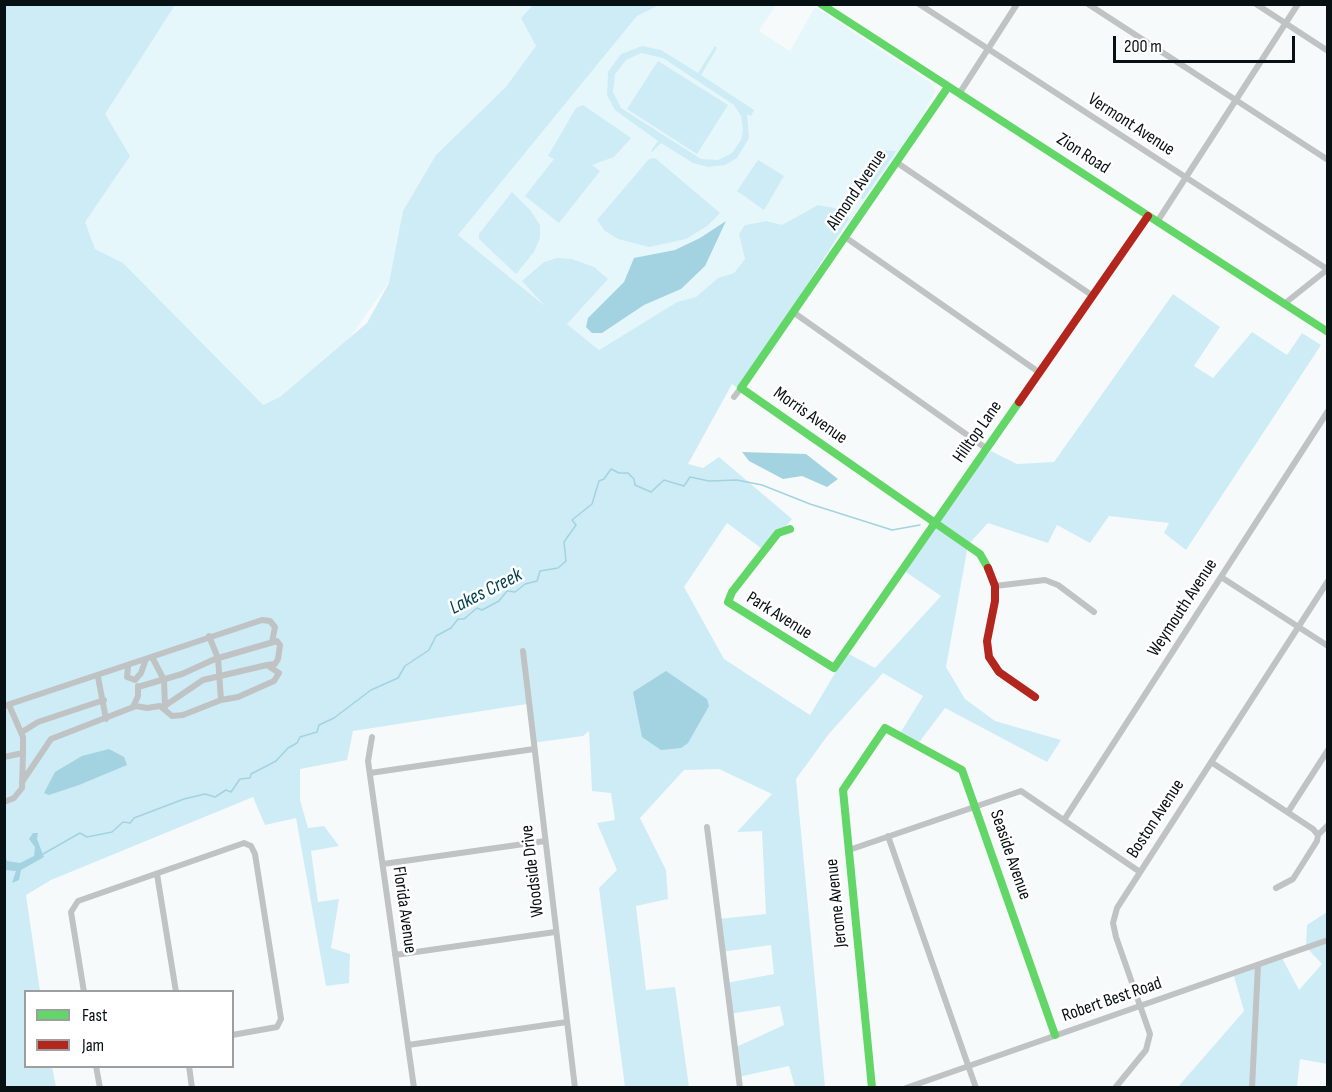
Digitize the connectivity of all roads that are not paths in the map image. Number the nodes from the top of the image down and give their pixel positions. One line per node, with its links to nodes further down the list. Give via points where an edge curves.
1 (821, 4): 10 (street, Zion Road)
2 (919, 4): 8 (street, Vermont Avenue)
3 (1017, 4): 8 (street)
4 (1088, 4): 12 (street)
5 (1256, 4): 7 (street)
6 (1298, 4): 7 (street)
7 (1285, 24): 9 (street); 12 (street)
8 (988, 49): 11 (street); 15 (street, Vermont Avenue)
9 (1328, 51)
10 (948, 87): 11 (street, Zion Road); 14 (street, Almond Avenue)
11 (959, 94): 16 (street, Zion Road)
12 (1236, 100): 13 (street); 15 (street)
13 (1328, 160)
14 (896, 162): 18 (street, Almond Avenue); 20 (street)
15 (1186, 178): 17 (street); 19 (street, Vermont Avenue)
16 (1148, 216): 17 (street, Zion Road); 20 (street, Hilltop Lane)
17 (1157, 222): 21 (street, Zion Road)
18 (845, 237): 22 (street, Almond Avenue); 24 (street)
19 (1327, 269): 21 (street)
20 (1093, 296): 24 (street, Hilltop Lane)
21 (1284, 304): 23 (street, Zion Road)
22 (793, 312): 25 (street); 28 (street)
23 (1328, 332)
24 (1040, 373): 28 (street, Hilltop Lane)
25 (741, 388): 26 (street); 29 (street, Morris Avenue)
26 (734, 397)
27 (1328, 411): 31 (street, Weymouth Avenue)
28 (987, 449): 29 (street, Hilltop Lane)
29 (936, 523): 33 (street, Morris Avenue, via 980,555); 44 (street, Hilltop Lane)
30 (790, 529): 44 (street, Park Avenue, via 778,533 728,602)
31 (1221, 577): 35 (street); 70 (street, Weymouth Avenue)
32 (1328, 581): 35 (street, Boston Avenue)
33 (995, 586): 34 (street, via 1045,580); 50 (street, via 987,641 989,657 999,672)
34 (1094, 612)
35 (1298, 627): 38 (street); 64 (street, Boston Avenue)
36 (209, 636): 37 (street, via 265,620 275,627); 40 (street); 41 (street)
37 (272, 642): 41 (street); 42 (street, via 279,644 279,657 275,664)
38 (1328, 646)
39 (523, 651): 60 (street, Woodside Drive)
40 (149, 658): 43 (street); 47 (street); 48 (street)
41 (218, 658): 46 (street); 48 (street)
42 (267, 665): 46 (street); 52 (street, via 278,672 276,681 238,698)
43 (128, 667): 45 (street); 47 (street, via 127,677)
44 (835, 668)
45 (98, 677): 51 (street); 53 (street)
46 (220, 678): 52 (street); 54 (street, via 199,682)
47 (135, 680): 49 (street)
48 (164, 680): 49 (street); 54 (street)
49 (138, 687): 55 (street)
50 (1035, 697)
51 (104, 700): 56 (street); 58 (street, via 38,722)
52 (221, 700): 54 (street, via 178,716)
53 (7, 706): 58 (street)
54 (165, 707): 55 (street)
55 (133, 708): 56 (street)
56 (106, 719): 66 (street, via 48,741)
57 (885, 728): 68 (street, Seaside Avenue, via 961,768); 76 (street, Jerome Avenue, via 843,787)
58 (22, 732): 62 (street)
59 (372, 737): 65 (street, Florida Avenue)
60 (534, 749): 65 (street); 75 (street, Woodside Drive)
61 (1328, 750): 69 (street)
62 (22, 753): 63 (street); 66 (street)
63 (4, 757)
64 (1211, 762): 69 (street); 78 (street, Boston Avenue)
65 (370, 773): 77 (street, Florida Avenue)
66 (22, 782): 67 (street, via 19,793)
67 (4, 802)
68 (975, 806): 70 (street, via 1021,791); 74 (street); 90 (street, Seaside Avenue)
69 (1288, 812): 73 (street)
70 (1064, 820): 78 (street)
71 (1328, 825): 73 (street)
72 (707, 827): 99 (street)
73 (1318, 835): 80 (street, via 1293,879)
74 (888, 837): 76 (street); 92 (street)
75 (545, 841): 77 (street); 81 (street, Woodside Drive)
76 (849, 850): 100 (street, Jerome Avenue)
77 (382, 864): 83 (street, Florida Avenue)
78 (1140, 872): 87 (street, Boston Avenue, via 1118,906 1113,923)
79 (157, 874): 85 (street, via 72,906); 86 (street); 89 (street, via 241,843 253,850 281,1019 277,1028)
80 (1276, 888)
81 (555, 932): 83 (street); 88 (street, Woodside Drive)
82 (1328, 940): 84 (street, Robert Best Road)
83 (395, 955): 91 (street, Florida Avenue)
84 (1258, 964): 87 (street, Robert Best Road); 104 (street)
85 (84, 990)
86 (176, 990)
87 (1141, 1005): 90 (street, Robert Best Road); 103 (street, Boston Avenue, via 1149,1029 1148,1046)
88 (567, 1022): 91 (street); 98 (street, Woodside Drive)
89 (234, 1035)
90 (1055, 1035): 92 (street, Robert Best Road)
91 (408, 1045): 97 (street, Florida Avenue)
92 (969, 1066): 101 (street, Robert Best Road); 102 (street)
93 (96, 1068): 95 (street)
94 (189, 1068): 96 (street)
95 (100, 1088)
96 (192, 1088)
97 (414, 1088)
98 (575, 1088)
99 (740, 1088)
100 (872, 1088)
101 (906, 1088)
102 (976, 1088)
103 (1115, 1088)
104 (1252, 1088)

